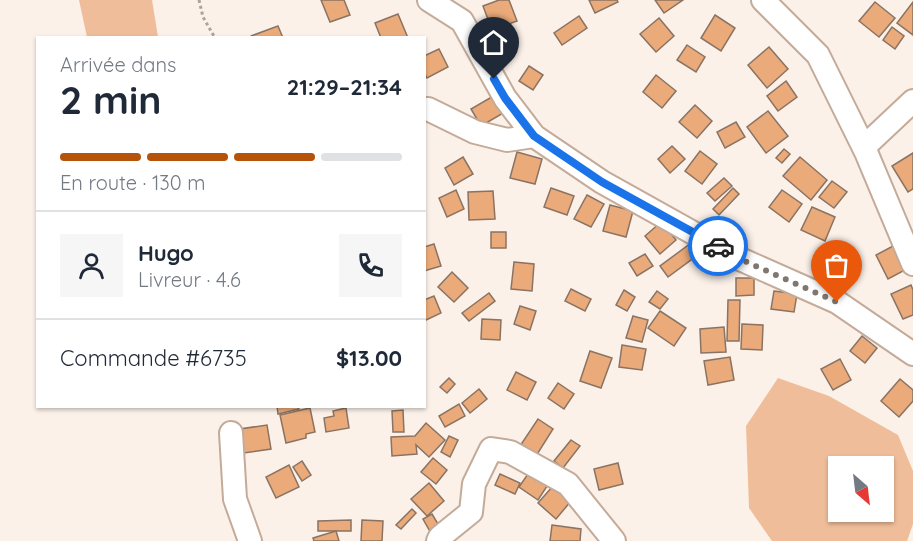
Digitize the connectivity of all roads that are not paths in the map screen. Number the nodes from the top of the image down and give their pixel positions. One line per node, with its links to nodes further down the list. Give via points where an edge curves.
1 (429, 0): 3 (street)
2 (763, 0): 7 (street, via 818,55)
3 (461, 10): 6 (street, via 505,98)
4 (913, 101): 7 (street)
5 (426, 109): 6 (street, via 475,132 507,140)
6 (534, 136): 9 (street, via 602,182 740,259 837,302)
7 (864, 147): 8 (street)
8 (913, 264)
9 (913, 354)
10 (231, 433): 11 (street, via 236,499)
11 (250, 541)
12 (438, 541): 13 (street, via 471,512 474,484 491,448 510,452 568,484)
13 (614, 541)

